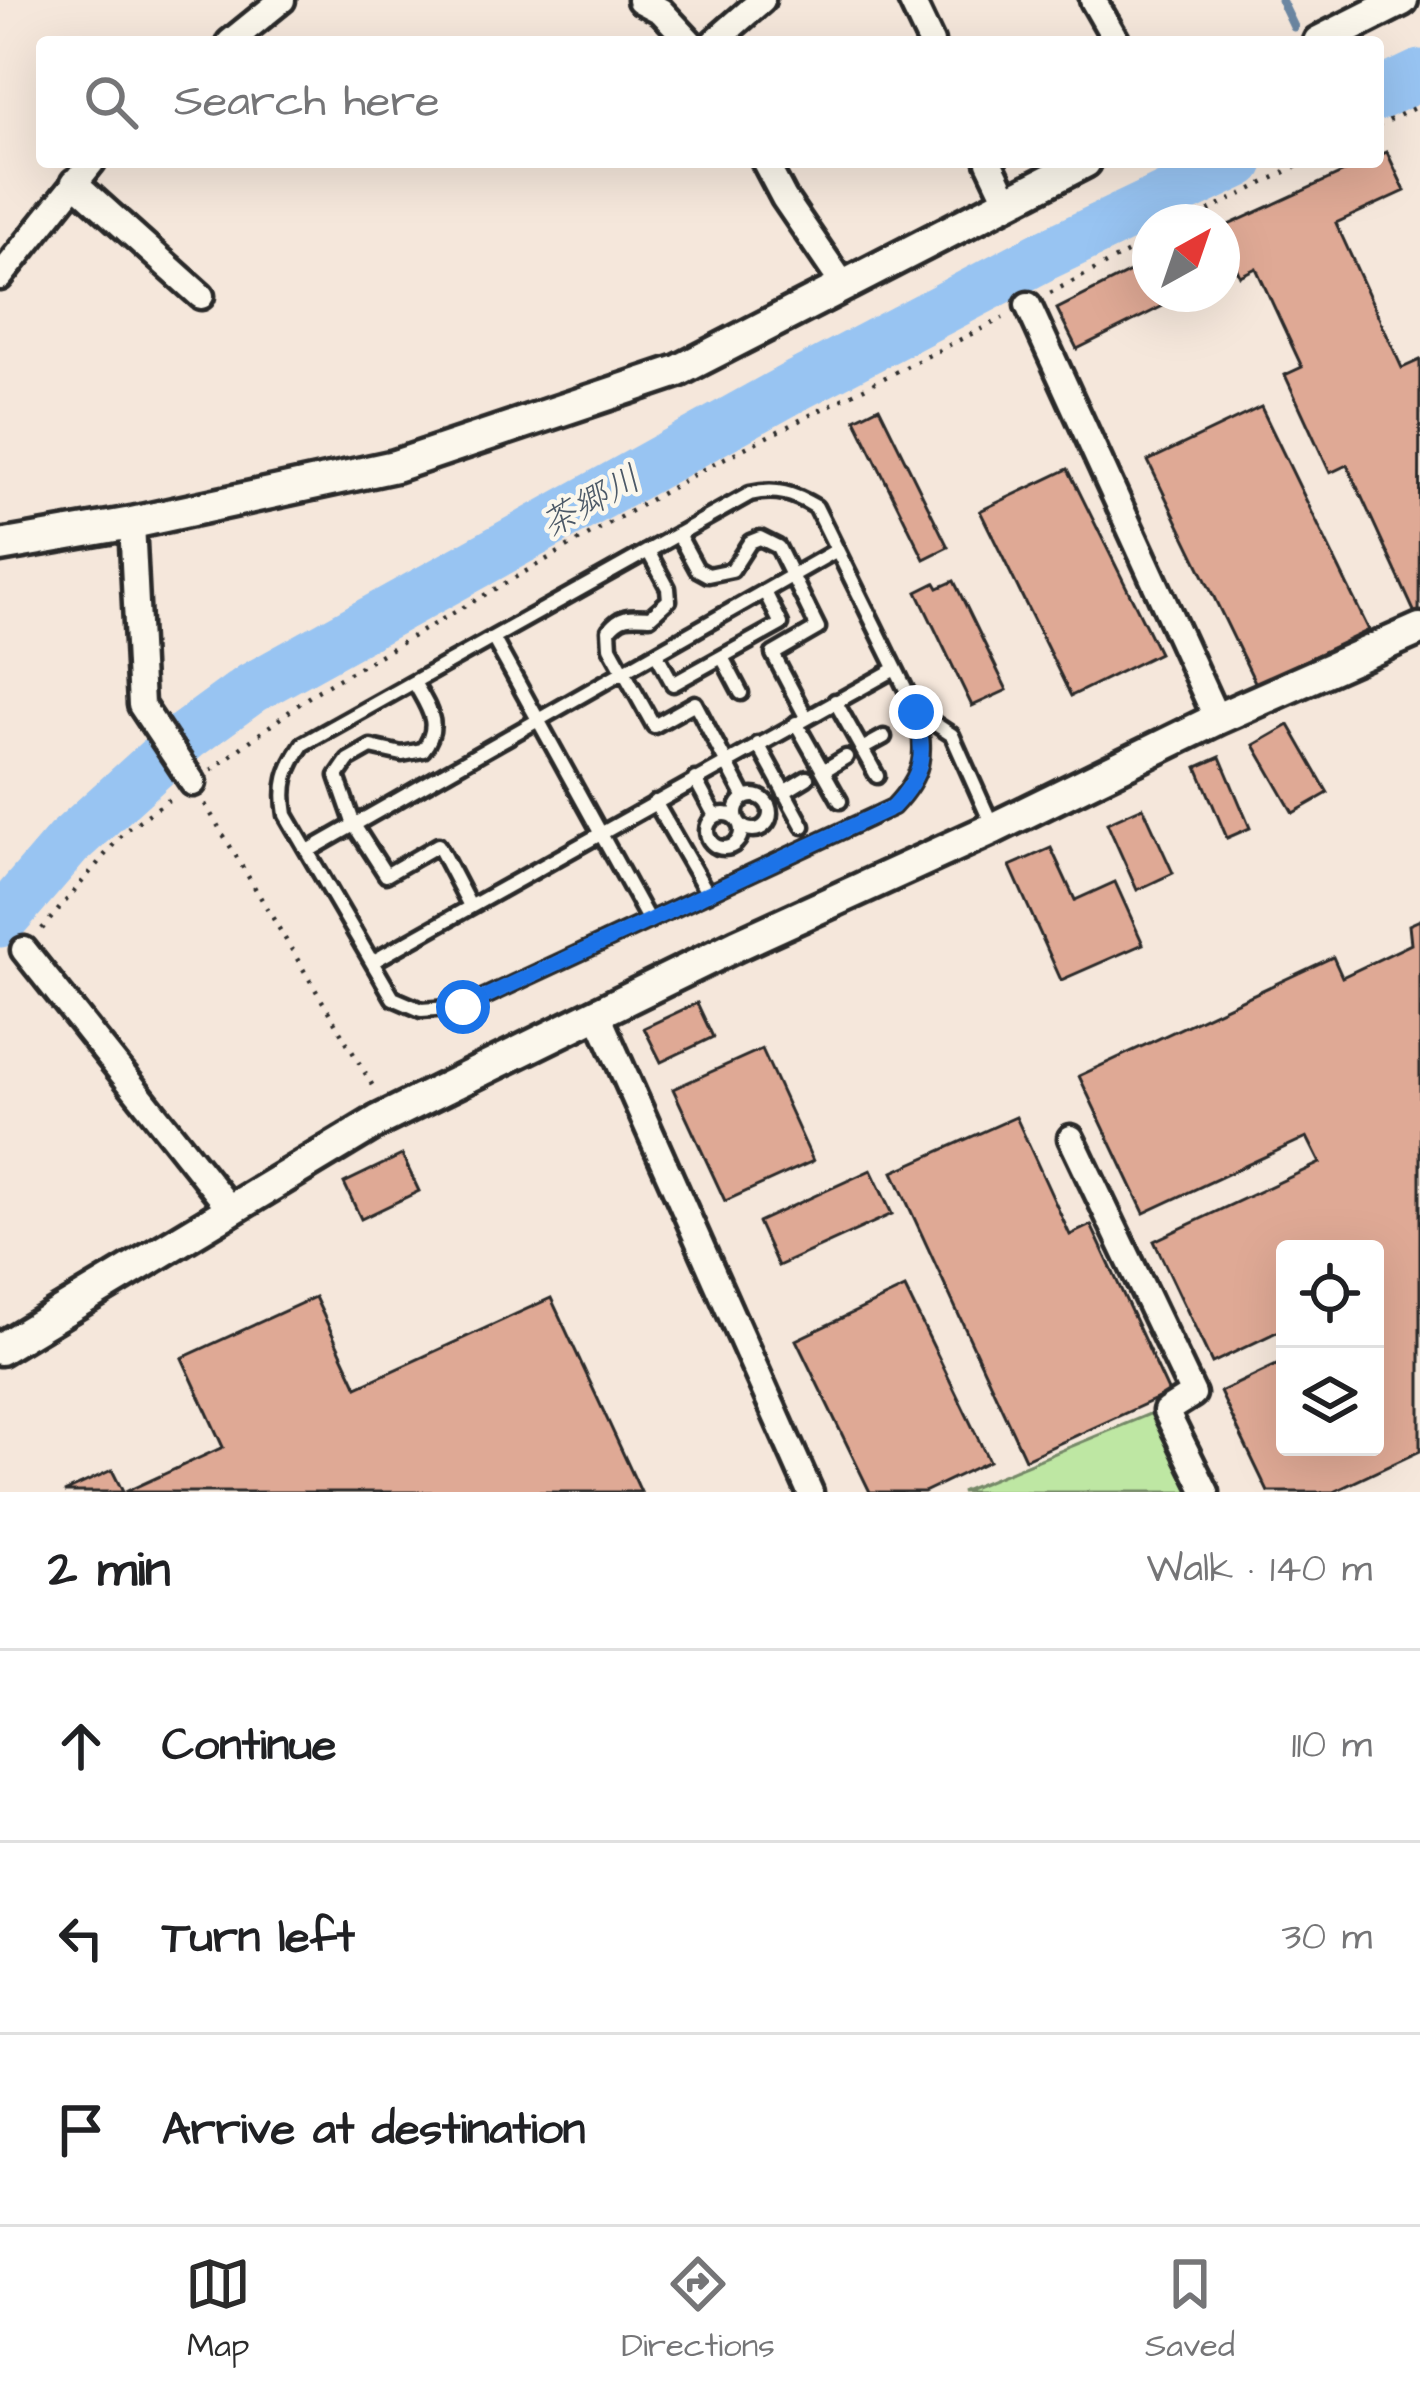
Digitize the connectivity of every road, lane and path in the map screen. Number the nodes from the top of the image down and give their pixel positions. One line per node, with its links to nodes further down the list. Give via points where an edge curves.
1 (282, 0): 7 (street)
2 (640, 0): 8 (street)
3 (762, 0): 9 (street)
4 (911, 0): 10 (street)
5 (1094, 0): 11 (street)
6 (1402, 0): 12 (street)
7 (237, 36)
8 (685, 36)
9 (721, 36)
10 (928, 36)
11 (1114, 36)
12 (1331, 36)
13 (1420, 105): 14 (path)
14 (1384, 123)
15 (87, 168): 20 (street)
16 (768, 168): 25 (street)
17 (992, 168): 21 (street)
18 (1073, 168): 21 (street)
19 (1293, 168): 22 (path)
20 (74, 182): 24 (street); 26 (street)
21 (1008, 202): 25 (street)
22 (1222, 204)
23 (1132, 251): 27 (path)
24 (0, 277)
25 (844, 286): 28 (street, via 678,371 439,452)
26 (201, 296)
27 (1028, 304): 45 (street); 57 (path, via 688,478 314,693)
28 (132, 523): 30 (street); 57 (street, via 141,705)
29 (678, 534): 31 (lane, via 771,489 816,506); 32 (lane); 33 (lane, via 708,575 733,570 744,547 760,538 778,547)
30 (0, 547)
31 (837, 550): 33 (lane); 39 (lane)
32 (648, 551): 36 (lane); 40 (lane, via 669,600 650,617 626,616 609,630)
33 (792, 576): 34 (lane); 47 (lane, via 818,628 772,654)
34 (764, 592): 37 (lane); 38 (lane, via 781,624)
35 (1420, 629): 45 (street)
36 (493, 638): 41 (lane); 46 (lane)
37 (656, 653): 38 (lane, via 674,684); 40 (lane)
38 (722, 657): 42 (lane)
39 (896, 669): 43 (lane); 44 (lane)
40 (623, 672): 46 (lane); 52 (lane, via 654,726 695,703)
41 (414, 682): 63 (lane, via 434,715 433,736 423,750 370,747 348,760 337,776); 67 (lane, via 303,744 287,768 286,815)
42 (740, 693)
43 (835, 701): 47 (lane); 50 (lane)
44 (916, 712): 65 (lane, via 952,734); 68 (lane, via 924,748 914,784 893,807)
45 (1217, 718): 65 (street)
46 (538, 720): 63 (lane); 66 (lane)
47 (801, 720): 49 (lane); 53 (lane)
48 (884, 737): 50 (lane)
49 (758, 744): 52 (lane); 58 (lane)
50 (862, 749): 54 (lane)
51 (846, 758): 53 (lane)
52 (725, 762): 56 (lane); 59 (lane)
53 (823, 771): 60 (lane)
54 (877, 776)
55 (808, 778): 58 (lane)
56 (695, 779): 61 (lane); 62 (lane)
57 (193, 783): 71 (path, via 126,830); 74 (path)
58 (784, 792): 64 (lane)
59 (745, 798)
60 (840, 801)
61 (655, 802): 66 (lane); 68 (lane)
62 (716, 816)
63 (354, 825): 67 (lane); 69 (lane, via 386,875 438,845)
64 (803, 826)
65 (994, 828): 73 (street)
66 (600, 833): 69 (lane); 70 (lane)
67 (308, 851): 72 (lane)
68 (708, 894): 70 (lane)
69 (470, 906): 72 (lane)
70 (649, 921): 72 (lane, via 463,1007 421,1010 393,998)
71 (24, 950): 76 (street)
72 (372, 962)
73 (598, 1015): 74 (street); 78 (street)
74 (391, 1115): 76 (street)
75 (1071, 1138): 79 (street, via 1193,1394 1166,1411)
76 (231, 1210): 77 (street)
77 (0, 1349)
78 (810, 1492)
79 (1206, 1492)

